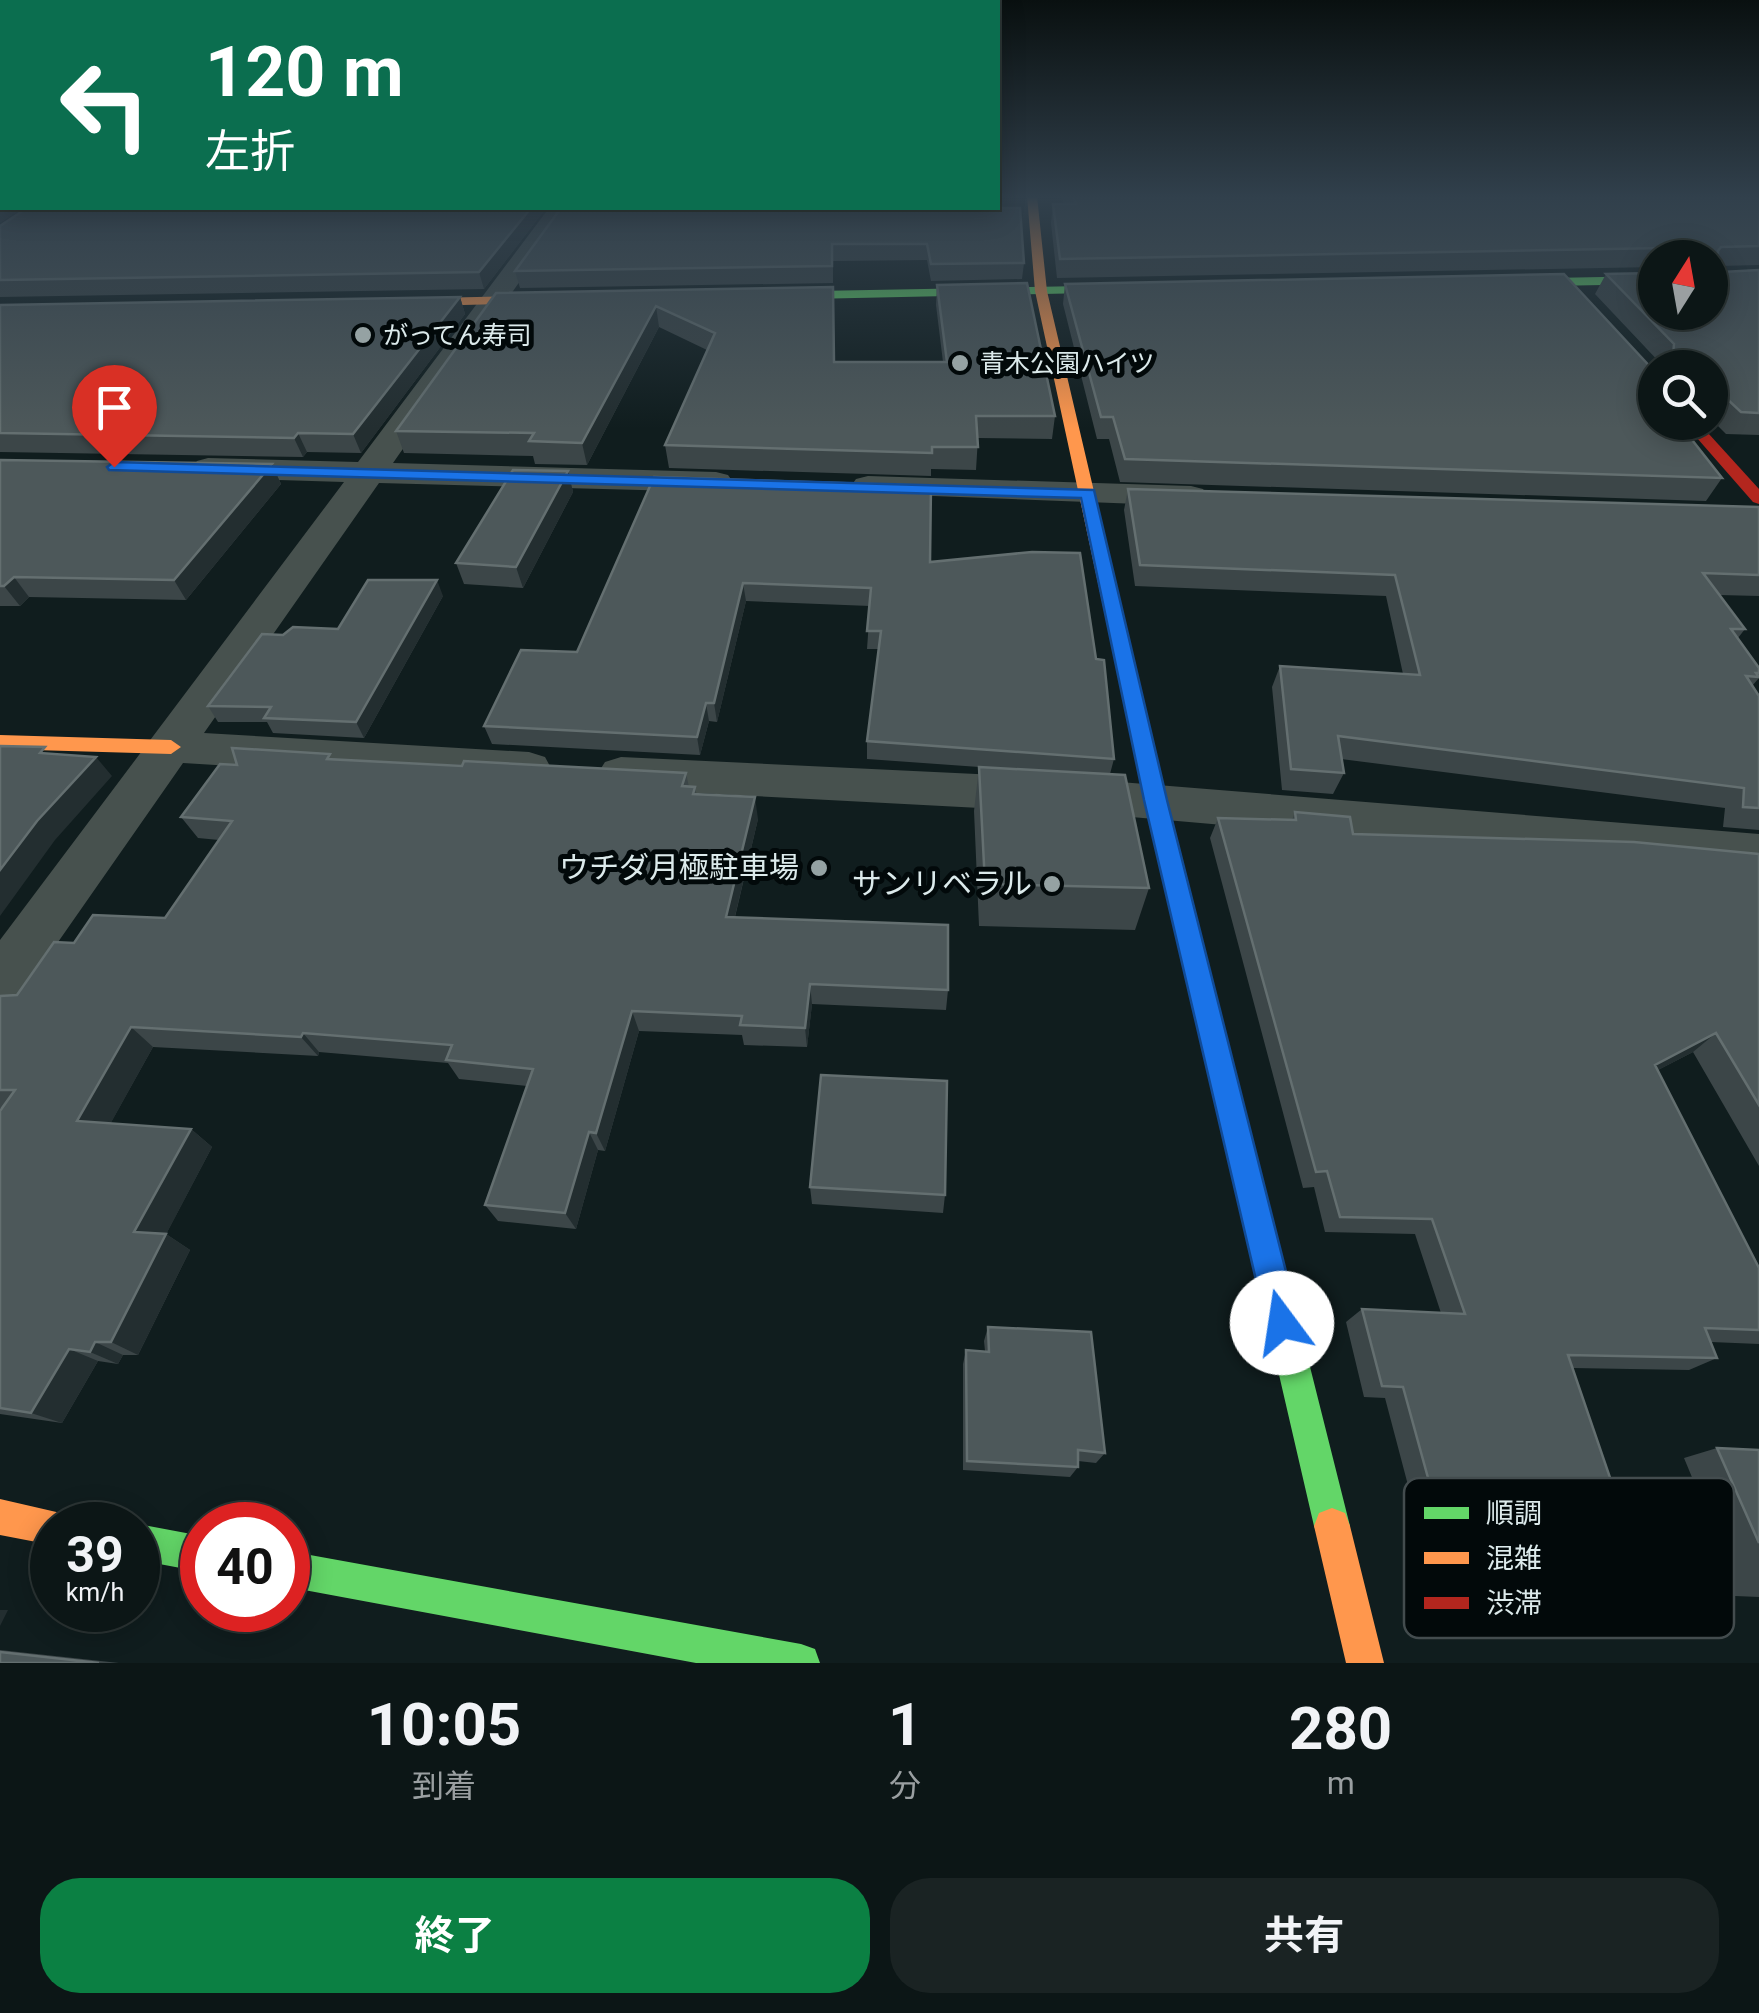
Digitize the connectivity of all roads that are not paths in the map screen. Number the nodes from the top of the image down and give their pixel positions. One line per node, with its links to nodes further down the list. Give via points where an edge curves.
1 (511, 274): 10 (street)
2 (1039, 274): 7 (street)
3 (1638, 280): 4 (street)
4 (1564, 282): 5 (street); 12 (street)
5 (1467, 284)
6 (1158, 289): 7 (street)
7 (1041, 291): 8 (street); 18 (street)
8 (730, 296)
9 (594, 299): 10 (street)
10 (490, 301): 11 (street); 15 (street)
11 (358, 304)
12 (1586, 306)
13 (1703, 440): 20 (street)
14 (172, 468): 15 (street)
15 (369, 471): 16 (street); 22 (street)
16 (758, 483)
17 (836, 486): 18 (street)
18 (1088, 493): 19 (street); 23 (street)
19 (1218, 497)
20 (1753, 510)
21 (0, 742): 22 (street)
22 (171, 747): 23 (street); 25 (street)
23 (1156, 800): 24 (street); 30 (street)
24 (1759, 854)
25 (0, 982)
26 (0, 1518): 27 (street)
27 (30, 1523)
28 (310, 1574): 29 (street)
29 (801, 1663)
30 (1365, 1663)

